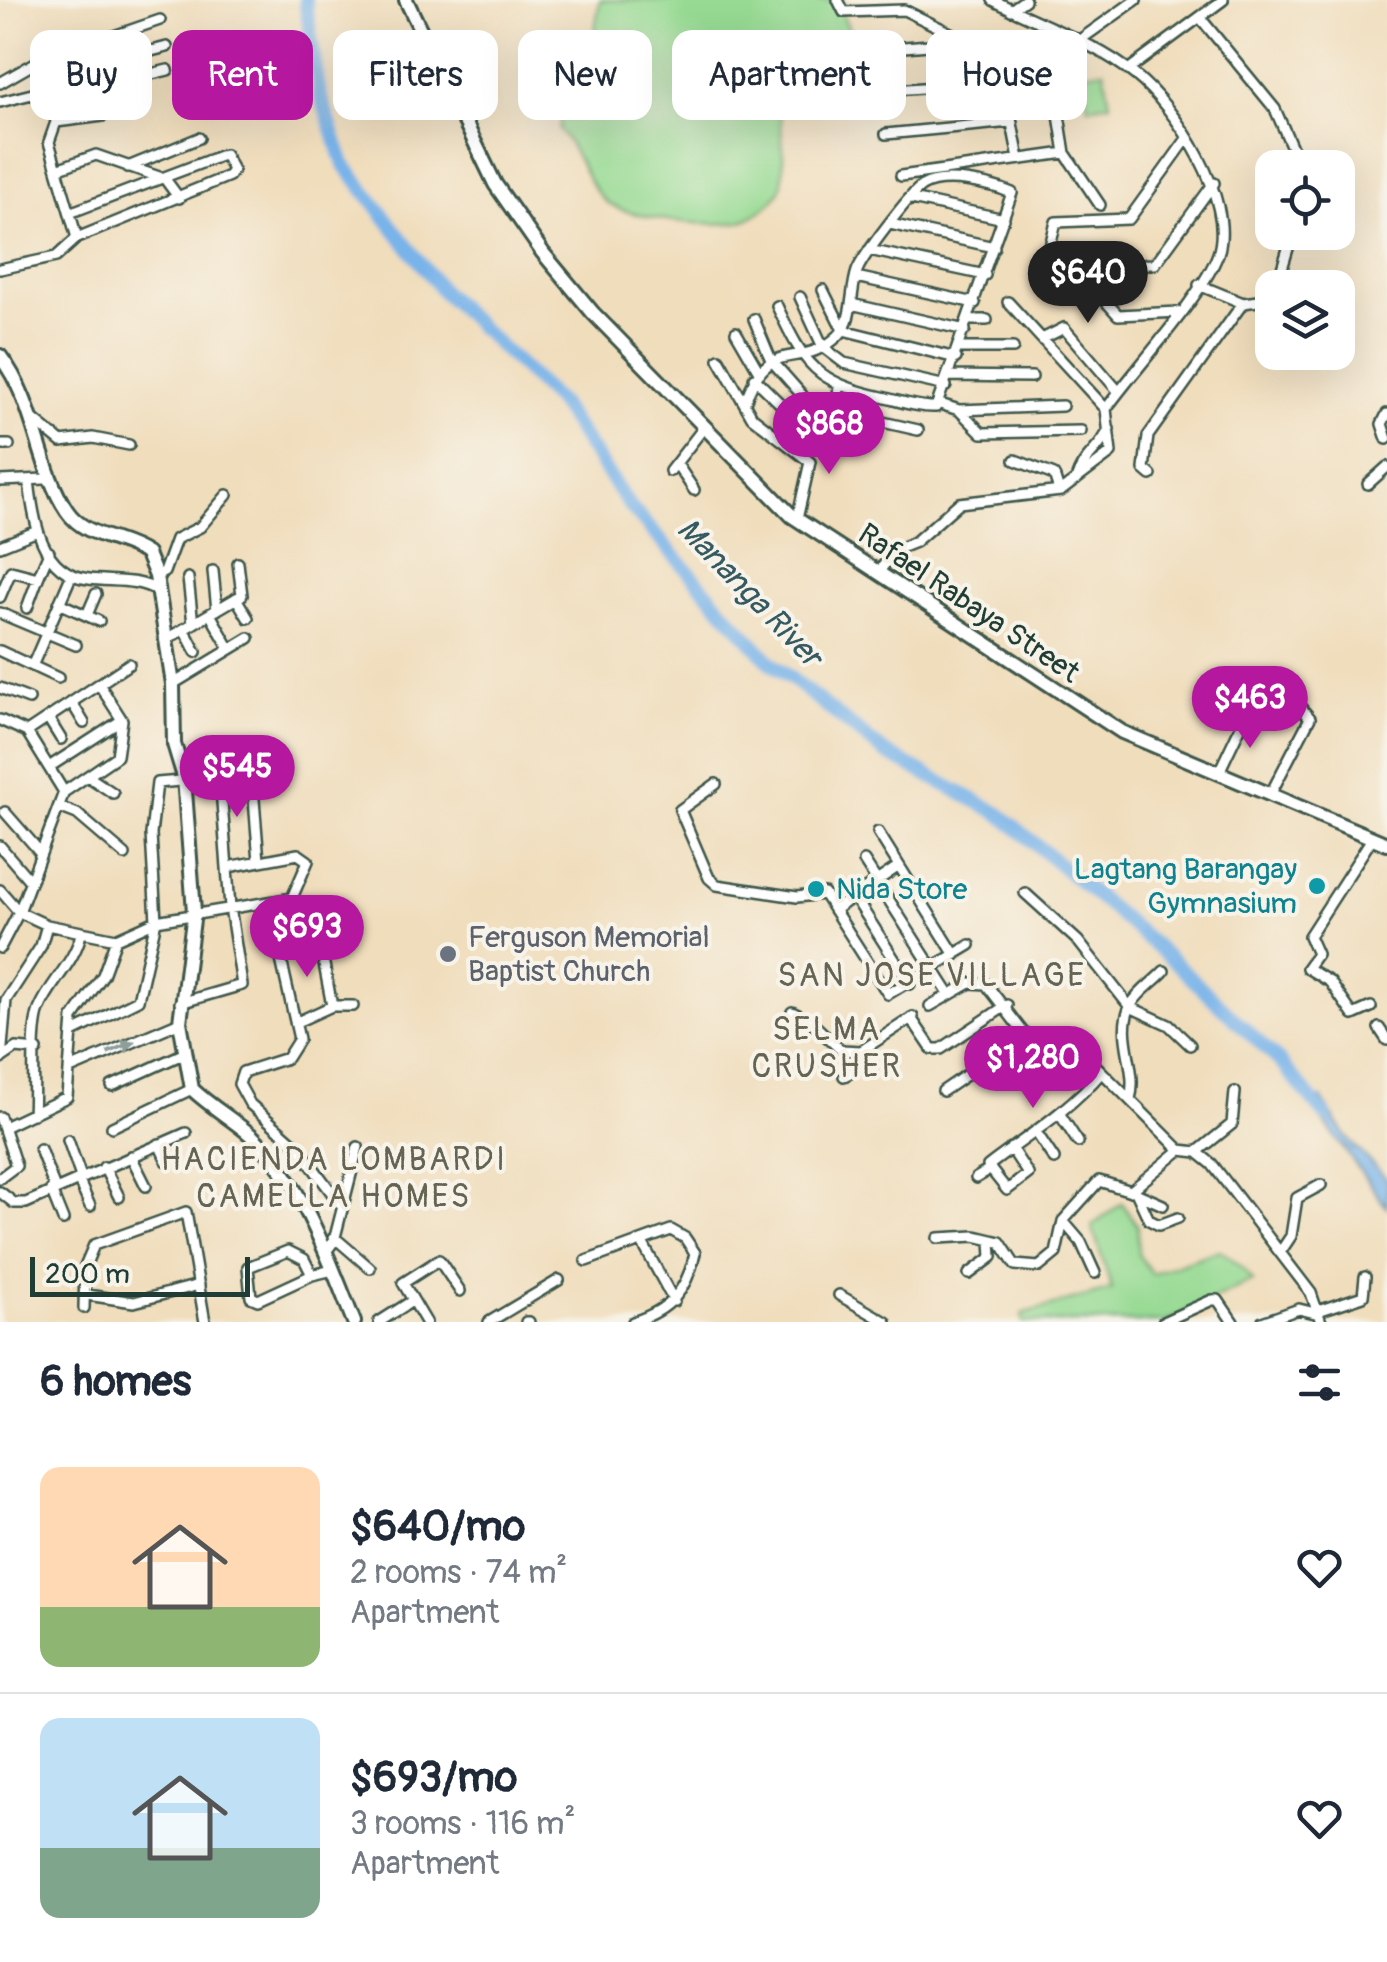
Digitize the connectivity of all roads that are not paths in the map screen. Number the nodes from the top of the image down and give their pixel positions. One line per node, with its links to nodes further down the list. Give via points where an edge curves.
1 (406, 0): 93 (main road, Rafael Rabaya Street, via 520,222 593,313)
2 (838, 0): 10 (street, via 844,12 898,10)
3 (993, 0): 7 (street)
4 (1025, 0): 7 (street)
5 (1136, 0): 16 (street)
6 (1220, 1): 9 (street)
7 (1011, 10): 11 (street)
8 (160, 20): 12 (street)
9 (1202, 20): 22 (street); 33 (street, via 1276,109)
10 (942, 27): 13 (street); 14 (street)
11 (1045, 27): 15 (street); 34 (street)
12 (130, 30)
13 (942, 30)
14 (947, 30)
15 (1051, 30)
16 (1087, 34)
17 (166, 47): 19 (street)
18 (1087, 48): 22 (street)
19 (152, 51)
20 (30, 66): 24 (street)
21 (168, 70): 23 (street)
22 (1128, 70): 32 (street, via 1153,91)
23 (152, 74)
24 (0, 82)
25 (30, 94): 26 (street)
26 (0, 102)
27 (72, 120): 28 (street)
28 (56, 122): 37 (street, via 48,142)
29 (1012, 122): 30 (street); 35 (street)
30 (886, 134)
31 (199, 138): 36 (street)
32 (1186, 140): 40 (street); 47 (street, via 1129,218)
33 (1293, 150)
34 (1065, 153): 35 (street); 43 (street)
35 (1019, 159): 38 (street)
36 (128, 167): 37 (street, via 96,155); 39 (street)
37 (57, 168): 44 (street)
38 (901, 176)
39 (165, 179): 41 (street); 41 (street, via 220,156 230,161 229,176); 44 (street)
40 (1214, 183): 53 (street, via 1155,264); 57 (street, via 1221,238)
41 (179, 198): 49 (street)
42 (912, 199): 46 (street); 46 (street, via 922,186 948,180 1010,191); 48 (street)
43 (1100, 204): 45 (street); 47 (street)
44 (72, 212): 49 (street)
45 (1094, 218): 47 (street); 53 (street, via 1062,218 1053,226 1046,266)
46 (1004, 219): 50 (street)
47 (1112, 221)
48 (890, 224): 50 (street); 51 (street)
49 (77, 238): 54 (street, via 56,257)
50 (994, 247): 55 (street)
51 (869, 250): 55 (street); 56 (street)
52 (1290, 250): 62 (street, via 1271,289)
53 (1074, 266): 65 (street, via 1119,318)
54 (0, 270)
55 (984, 275): 61 (street)
56 (856, 277): 61 (street); 63 (street)
57 (1199, 284): 62 (street); 65 (street)
58 (822, 290): 69 (street)
59 (800, 297): 72 (street)
60 (1008, 302): 71 (street)
61 (975, 303): 68 (street)
62 (1243, 303): 103 (street, via 1148,436 1144,469)
63 (851, 304): 68 (street); 69 (street)
64 (777, 306): 74 (street)
65 (1179, 312): 83 (street)
66 (754, 318): 78 (street)
67 (987, 320): 68 (street)
68 (967, 325): 75 (street)
69 (843, 330): 72 (street); 75 (street)
70 (736, 332): 79 (street)
71 (1042, 339): 83 (street, via 1064,328); 88 (street)
72 (823, 347): 74 (street); 81 (street, via 844,363)
73 (1012, 348): 75 (street)
74 (799, 353): 78 (street); 82 (street)
75 (957, 353): 81 (street)
76 (0, 356): 91 (main road)
77 (719, 360): 85 (street)
78 (771, 360): 79 (street); 84 (street)
79 (756, 374): 85 (street); 92 (street)
80 (1032, 377): 81 (street)
81 (947, 381): 86 (street)
82 (839, 387): 86 (street, via 932,408); 95 (street, via 843,413)
83 (1119, 392): 88 (street)
84 (802, 394)
85 (745, 402): 112 (street, via 752,417 810,462)
86 (940, 404): 89 (street)
87 (1062, 406): 89 (street)
88 (1106, 409): 94 (street)
89 (959, 410): 96 (street, via 982,433)
90 (1387, 414): 97 (street)
91 (33, 419): 98 (street, via 61,442 93,438); 119 (main road, via 67,512 86,529 148,554)
92 (800, 423)
93 (705, 426): 109 (street, via 673,467); 112 (main road, Rafael Rabaya Street)
94 (1109, 428): 99 (street); 101 (street, via 1111,453)
95 (918, 430)
96 (1081, 431)
97 (1387, 440)
98 (129, 445)
99 (1088, 454): 101 (street); 107 (street)
100 (1015, 460): 110 (street, via 1054,475)
101 (1097, 465): 107 (street)
102 (1387, 467): 108 (street)
103 (1150, 475)
104 (0, 480): 105 (street)
105 (29, 480): 106 (street); 113 (street)
106 (46, 480)
107 (1075, 482): 110 (street)
108 (1368, 484)
109 (694, 490)
110 (1059, 491): 118 (street, via 959,503 895,550)
111 (227, 495): 119 (street, via 200,527 176,539 164,572)
112 (797, 520): 118 (main road, Rafael Rabaya Street)
113 (34, 532): 114 (street); 115 (street)
114 (0, 546)
115 (49, 552): 120 (street); 123 (street, via 84,579 135,582)
116 (238, 563): 126 (street, via 242,595)
117 (212, 571): 129 (street)
118 (878, 572): 159 (main road, Rafael Rabaya Street, via 1089,713)
119 (156, 576): 123 (main road)
120 (38, 578): 125 (street, via 11,571); 128 (street)
121 (188, 578): 134 (street)
122 (69, 581): 127 (street)
123 (158, 591): 137 (main road)
124 (96, 594): 131 (street)
125 (0, 597)
126 (236, 598): 129 (street); 132 (street)
127 (59, 603): 131 (street); 135 (street)
128 (27, 608)
129 (213, 612): 134 (street); 139 (street)
130 (0, 613): 135 (street)
131 (87, 616): 133 (street)
132 (248, 618)
133 (99, 621)
134 (188, 626): 137 (street); 141 (street)
135 (48, 632): 138 (street); 142 (street)
136 (249, 638): 139 (street)
137 (166, 640): 147 (main road)
138 (76, 645)
139 (230, 649): 147 (street)
140 (0, 650): 142 (street)
141 (196, 652)
142 (34, 664): 144 (street)
143 (129, 664): 146 (street)
144 (58, 678)
145 (1276, 679): 166 (street, via 1310,718)
146 (100, 684): 150 (street); 154 (street)
147 (173, 684): 162 (main road, via 174,744)
148 (0, 688): 149 (street)
149 (29, 699)
150 (72, 702): 152 (street); 155 (street)
151 (1248, 712): 159 (street)
152 (48, 718): 156 (street); 157 (street)
153 (0, 720): 156 (street)
154 (122, 720): 158 (street); 161 (street, via 117,756)
155 (84, 723)
156 (27, 732): 158 (street)
157 (61, 739)
158 (49, 767): 164 (street)
159 (1218, 774): 166 (main road, Rafael Rabaya Street)
160 (220, 776): 162 (street); 175 (street, via 254,778); 178 (street)
161 (89, 777): 164 (street); 165 (street)
162 (184, 777): 187 (main road); 188 (street, via 156,785)
163 (716, 784): 185 (street, via 680,810 709,878 717,885 797,897 824,894)
164 (64, 792): 167 (street)
165 (113, 793)
166 (1270, 795): 170 (main road, Rafael Rabaya Street)
167 (59, 807): 173 (street); 174 (street)
168 (5, 812): 173 (street)
169 (878, 832): 177 (street)
170 (1373, 837): 171 (main road, Rafael Rabaya Street); 205 (street, via 1309,936 1318,954 1307,968 1330,982 1353,1015)
171 (1387, 844)
172 (0, 846): 180 (street)
173 (40, 852): 180 (street)
174 (125, 855)
175 (259, 861): 178 (street); 184 (street, via 298,854 308,860 292,898)
176 (864, 861): 179 (street)
177 (899, 866): 179 (street); 194 (street)
178 (228, 867): 184 (street)
179 (876, 880): 183 (street); 195 (street)
180 (30, 882): 186 (street)
181 (0, 890): 186 (street)
182 (1025, 893): 204 (street, via 1078,941)
183 (854, 896): 185 (street); 197 (street)
184 (230, 906): 187 (street); 199 (street, via 242,985)
185 (834, 910): 197 (street, via 885,991)
186 (19, 912): 189 (street); 193 (street)
187 (194, 912): 188 (street); 199 (main road)
188 (156, 921): 191 (street); 210 (street, via 138,1000)
189 (47, 925): 190 (street); 217 (street, via 42,946 6,1000)
190 (82, 934): 191 (street); 214 (street, via 40,1006)
191 (116, 939): 210 (street, via 100,981 76,1010)
192 (970, 945): 194 (street)
193 (0, 948)
194 (955, 955): 195 (street)
195 (933, 970): 197 (street); 198 (street)
196 (1164, 972): 204 (street)
197 (910, 984)
198 (949, 994): 200 (street, via 981,983); 203 (street)
199 (180, 1003): 207 (main road)
200 (1006, 1005): 211 (street); 215 (street, via 940,1048 932,1049 912,1017)
201 (332, 1006): 202 (street); 208 (street); 208 (street, via 323,959 304,941 282,941 280,960)
202 (353, 1006)
203 (930, 1006)
204 (1130, 1006): 213 (street, via 1169,1025); 225 (street)
205 (1371, 1007)
206 (792, 1012): 215 (street, via 841,1050)
207 (180, 1022): 216 (main road); 218 (street, one-way to 207)
208 (297, 1022): 254 (street, via 299,1039 287,1058 243,1072 238,1084)
209 (1379, 1028): 212 (street)
210 (73, 1032): 218 (street)
211 (1026, 1034): 219 (street, via 1043,1058 1086,1060); 223 (street)
212 (1387, 1040)
213 (1190, 1045)
214 (37, 1050): 217 (street, via 16,1048); 226 (street)
215 (861, 1051): 220 (street, via 858,1070)
216 (185, 1053): 221 (street); 222 (main road)
217 (0, 1059)
218 (70, 1070): 226 (street, via 66,1097)
219 (1102, 1072): 225 (street); 227 (street)
220 (844, 1076)
221 (112, 1086)
222 (192, 1088): 229 (street); 262 (main road, via 274,1161)
223 (943, 1091)
224 (1235, 1092): 239 (street, via 1232,1124)
225 (1130, 1099): 238 (street)
226 (33, 1114): 228 (street)
227 (1061, 1116): 230 (street); 233 (street)
228 (2, 1122): 245 (street, via 14,1170)
229 (112, 1127)
230 (1036, 1132): 236 (street); 241 (street)
231 (186, 1133): 234 (street)
232 (68, 1140): 246 (street)
233 (1078, 1142)
234 (159, 1144): 240 (street); 242 (street)
235 (358, 1147): 254 (street)
236 (1011, 1148): 244 (street); 244 (street, via 1028,1174 1007,1190)
237 (40, 1149): 250 (street)
238 (1180, 1150): 239 (street); 252 (street)
239 (1197, 1152): 264 (street)
240 (131, 1156): 243 (street); 249 (street)
241 (1054, 1160)
242 (166, 1162)
243 (104, 1167): 246 (street); 253 (street)
244 (990, 1169): 247 (street)
245 (0, 1178)
246 (80, 1178): 250 (street); 256 (street)
247 (976, 1178)
248 (1321, 1185): 264 (street, via 1298,1198)
249 (146, 1186)
250 (53, 1190): 251 (street, via 22,1204); 258 (street)
251 (0, 1192)
252 (1134, 1193): 255 (street); 257 (street, via 1159,1226); 259 (street, via 1100,1181)
253 (119, 1197)
254 (341, 1204): 262 (street)
255 (1163, 1205)
256 (90, 1206)
257 (1178, 1218)
258 (63, 1220)
259 (1063, 1221): 261 (street, via 1056,1253 1039,1266 1015,1266 1000,1242); 268 (street, via 1082,1242)
260 (938, 1238): 261 (street)
261 (991, 1240): 270 (street, via 992,1257)
262 (329, 1243): 266 (street); 267 (main road)
263 (643, 1244): 265 (street); 278 (street); 278 (street, via 672,1230 694,1254 690,1277)
264 (1281, 1251): 281 (street, via 1311,1292)
265 (586, 1262)
266 (370, 1268)
267 (334, 1270): 269 (street); 283 (main road)
268 (1095, 1273)
269 (312, 1274): 269 (street, via 258,1300 251,1297 248,1268 288,1251 304,1259)
270 (969, 1274)
271 (1365, 1277): 281 (street, via 1362,1296)
272 (559, 1280): 286 (street)
273 (199, 1285): 275 (street, via 134,1302); 275 (street, via 183,1212 94,1245 84,1266); 282 (street)
274 (460, 1290): 277 (street, via 439,1260 403,1283)
275 (87, 1295): 279 (street)
276 (839, 1295): 280 (street)
277 (412, 1301): 284 (street); 285 (street)
278 (674, 1301): 287 (street)
279 (84, 1308)
280 (864, 1310): 288 (street); 289 (street)
281 (1319, 1316): 292 (street, via 1299,1309)
282 (205, 1322)
283 (354, 1322)
284 (378, 1322)
285 (426, 1322)
286 (489, 1322)
287 (633, 1322)
288 (862, 1322)
289 (886, 1322)
290 (1162, 1322): 291 (street, via 1218,1300)
291 (1233, 1322)
292 (1262, 1322)

